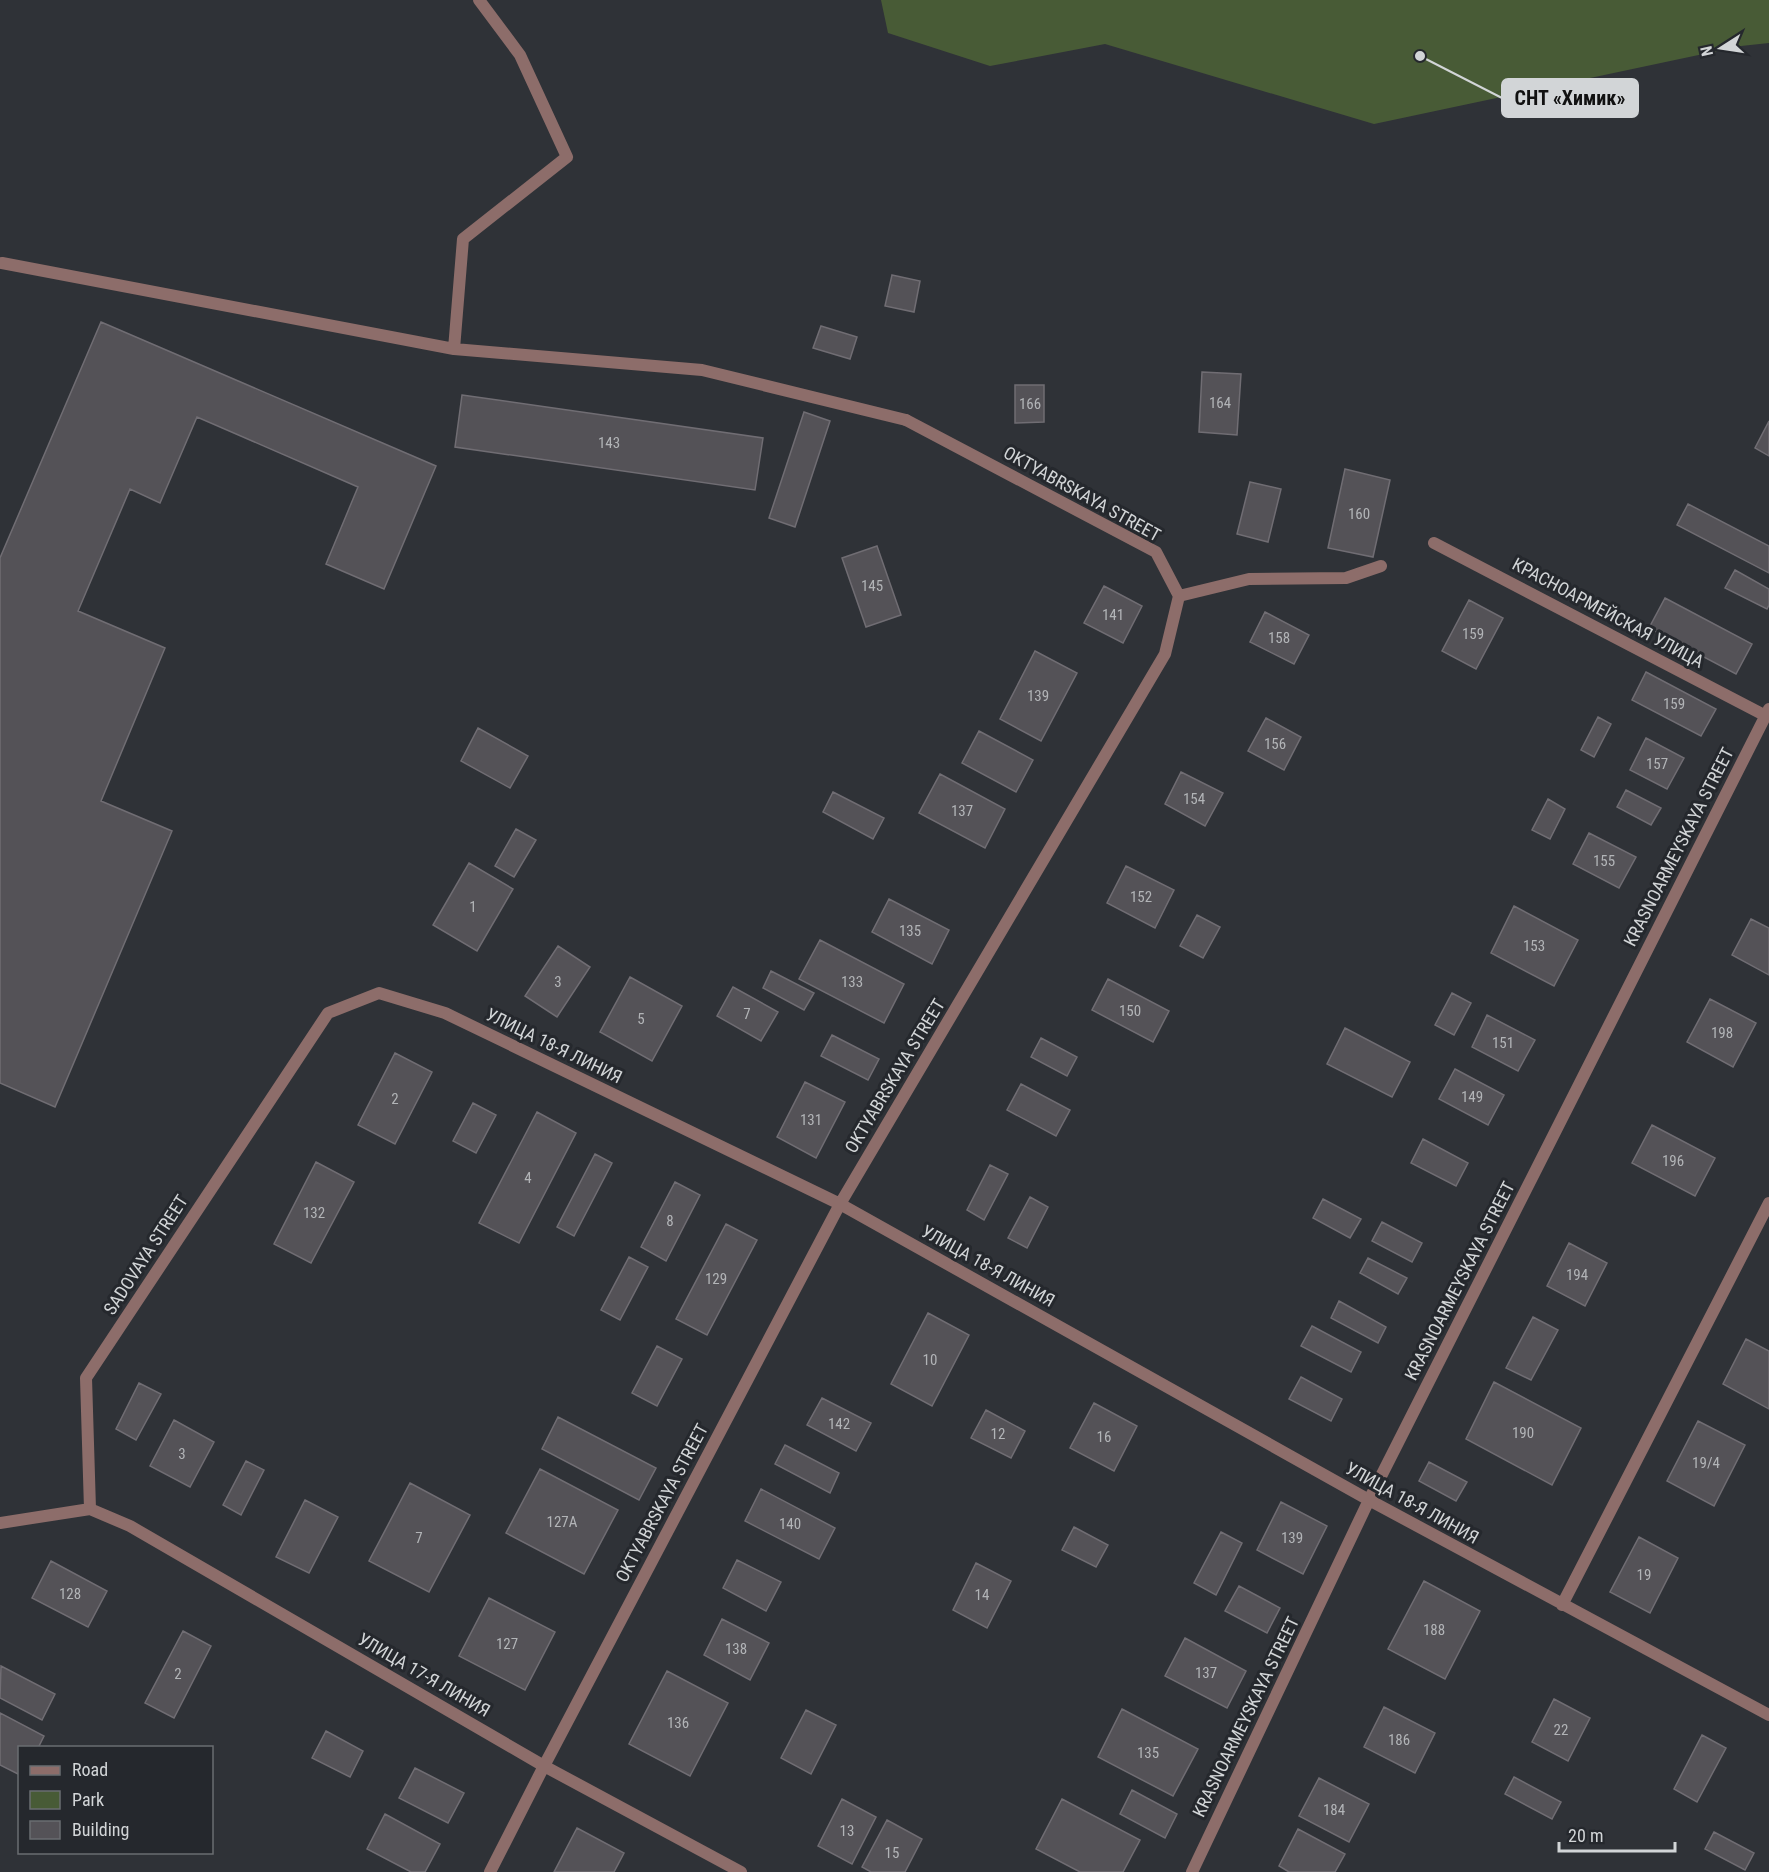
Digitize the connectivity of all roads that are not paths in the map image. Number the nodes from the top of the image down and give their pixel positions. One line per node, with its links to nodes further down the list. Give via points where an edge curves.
1 (479, 0): 3 (street, via 520,55 567,157 463,239)
2 (2, 263): 3 (street, OKTYABRSKAYA STREET)
3 (454, 348): 6 (street, OKTYABRSKAYA STREET, via 702,370 906,420 1156,552)
4 (1434, 543): 7 (street, КРАСНОАРМЕЙСКАЯ УЛИЦА)
5 (1382, 566): 6 (street, via 1346,578 1249,579)
6 (1179, 596): 10 (street, OKTYABRSKAYA STREET, via 1165,654)
7 (1767, 713): 11 (street, KRASNOARMEYSKAYA STREET)
8 (379, 993): 10 (street, УЛИЦА 18-Я ЛИНИЯ, via 445,1013); 12 (street, SADOVAYA STREET, via 328,1013 86,1378)
9 (1769, 1203): 14 (street)
10 (840, 1204): 11 (street, УЛИЦА 18-Я ЛИНИЯ); 16 (street, OKTYABRSKAYA STREET)
11 (1369, 1500): 14 (street, УЛИЦА 18-Я ЛИНИЯ); 19 (street, KRASNOARMEYSKAYA STREET)
12 (90, 1509): 13 (street); 16 (street, УЛИЦА 17-Я ЛИНИЯ, via 130,1526)
13 (0, 1523)
14 (1562, 1605): 15 (street, УЛИЦА 18-Я ЛИНИЯ)
15 (1769, 1715)
16 (544, 1766): 17 (street, OKTYABRSKAYA STREET); 18 (street, УЛИЦА 17-Я ЛИНИЯ)
17 (490, 1872)
18 (741, 1872)
19 (1192, 1872)

